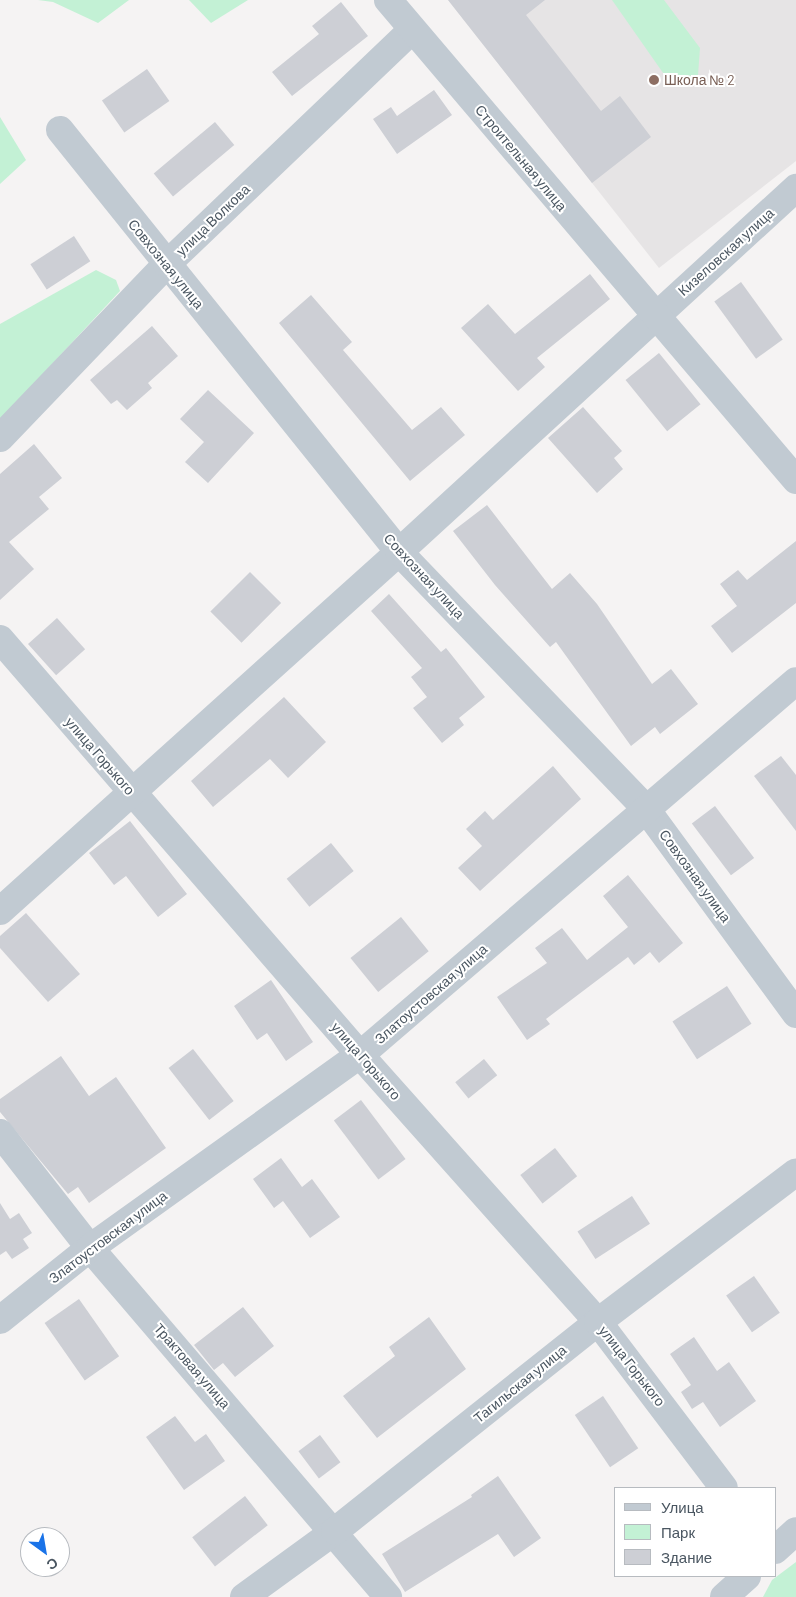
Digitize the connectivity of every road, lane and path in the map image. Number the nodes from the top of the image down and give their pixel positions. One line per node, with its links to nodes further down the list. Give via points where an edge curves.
1 (388, 0): 2 (street, Строительная улица)
2 (412, 30): 5 (street, улица Волкова); 6 (street, Строительная улица)
3 (60, 130): 5 (street, Совхозная улица)
4 (796, 188): 6 (street, Кизеловская улица)
5 (167, 264): 7 (street, улица Волкова); 9 (street, Совхозная улица)
6 (656, 316): 8 (street, Строительная улица); 9 (street, Кизеловская улица)
7 (0, 438)
8 (796, 480)
9 (399, 552): 12 (street, Кизеловская улица); 13 (street, Совхозная улица)
10 (0, 639): 12 (street, улица Горького)
11 (796, 681): 13 (street, Златоустовская улица)
12 (131, 792): 14 (street, Кизеловская улица); 16 (street, улица Горького)
13 (646, 809): 15 (street, Совхозная улица); 16 (street, Златоустовская улица)
14 (0, 911)
15 (796, 1014)
16 (360, 1055): 19 (street, Златоустовская улица); 21 (street, улица Горького)
17 (0, 1133): 19 (street, Трактовая улица)
18 (796, 1172): 21 (street, Тагильская улица)
19 (90, 1248): 20 (street, Златоустовская улица); 23 (street, Трактовая улица)
20 (0, 1320)
21 (598, 1322): 22 (street, улица Горького); 23 (street, Тагильская улица)
22 (723, 1487)
23 (335, 1531): 27 (street, Тагильская улица); 28 (street, Трактовая улица)
24 (796, 1532): 25 (street)
25 (776, 1549)
26 (746, 1577): 29 (street)
27 (244, 1597)
28 (388, 1597)
29 (724, 1597)

